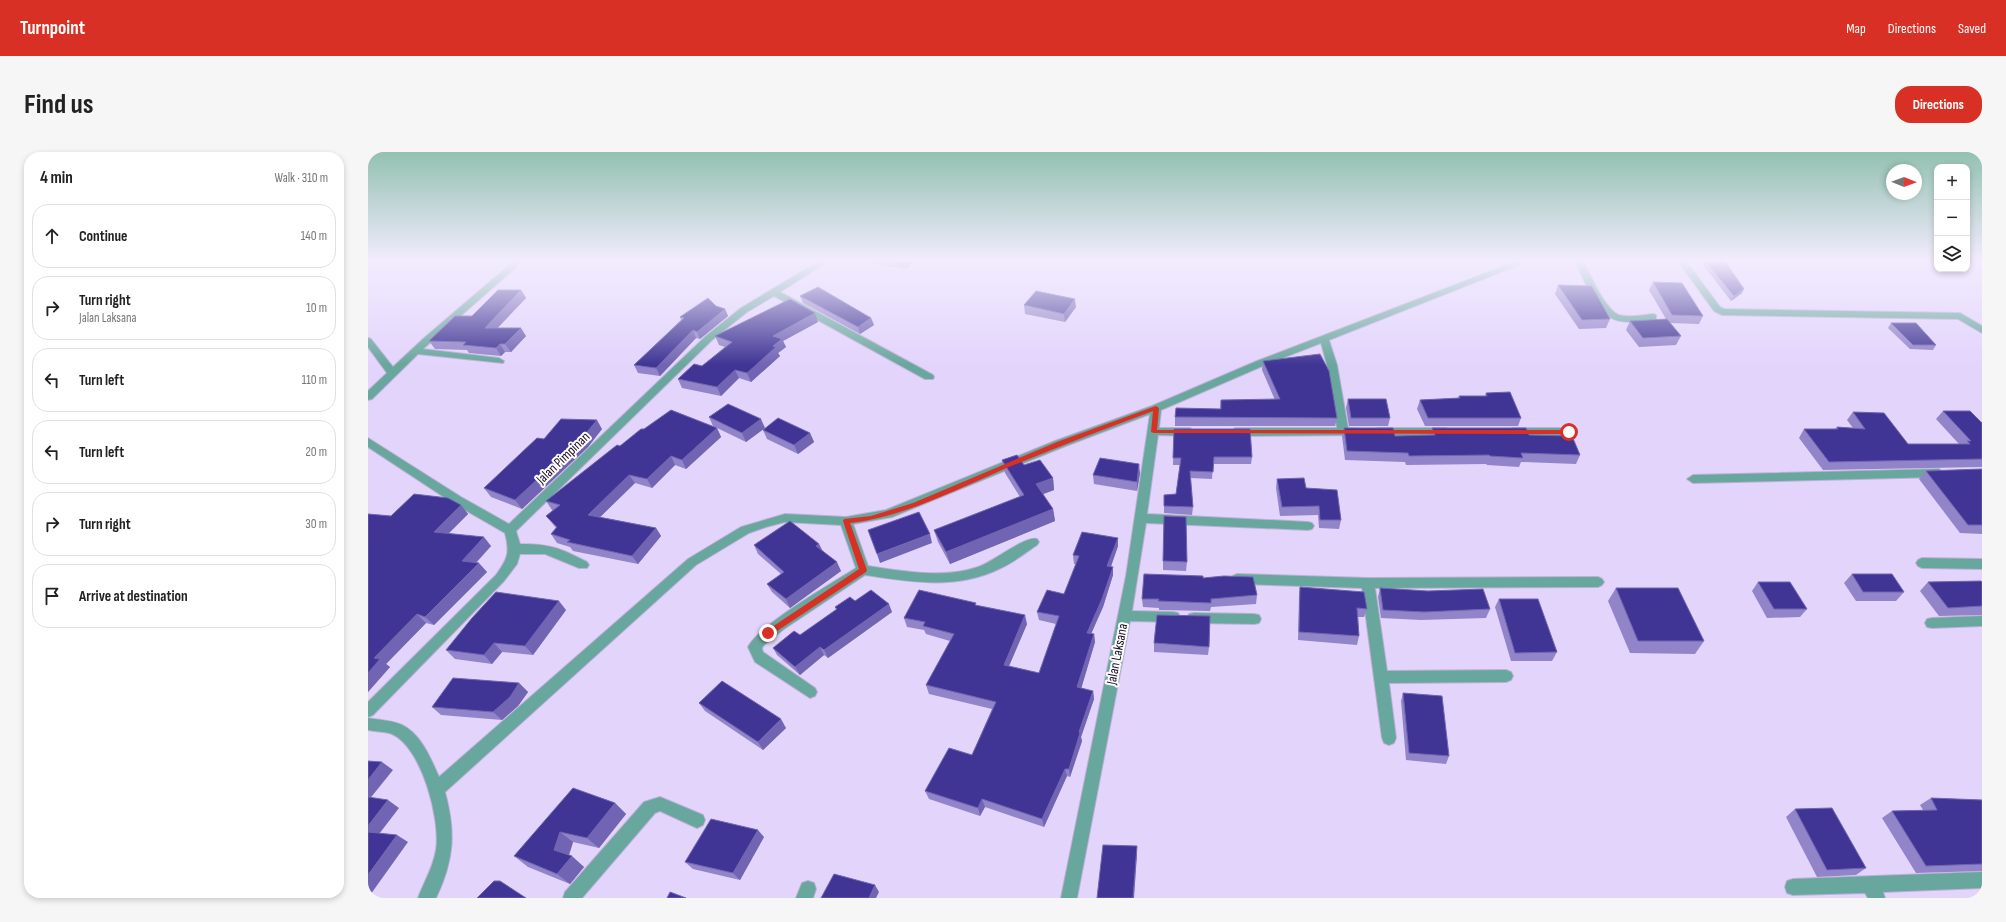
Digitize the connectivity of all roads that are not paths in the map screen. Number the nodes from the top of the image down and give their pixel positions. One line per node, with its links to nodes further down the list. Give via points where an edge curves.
1 (479, 296): 11 (street)
2 (767, 296): 30 (street, Jalan Pimpinan, via 744,310 709,338)
3 (780, 296): 14 (street)
4 (1435, 296): 9 (street)
5 (1599, 296): 7 (street, via 1612,314 1620,317)
6 (1707, 296): 8 (street, via 1722,312 1960,316)
7 (1653, 317)
8 (1982, 330)
9 (1324, 339): 16 (street); 20 (street, via 1332,365)
10 (368, 341): 13 (street)
11 (417, 351): 12 (street); 13 (street)
12 (499, 361)
13 (393, 373): 15 (street)
14 (929, 377)
15 (368, 397)
16 (1156, 408): 17 (street, Jalan Laksana); 28 (street, via 1059,444 915,504 871,518)
17 (1154, 432): 18 (street); 27 (street, Jalan Laksana)
18 (1201, 432)
19 (1225, 432): 20 (street)
20 (1343, 432): 21 (street)
21 (1458, 432)
22 (1505, 432): 23 (street)
23 (1569, 432)
24 (368, 442): 30 (street, via 457,500)
25 (1952, 473): 26 (street)
26 (1693, 479)
27 (1141, 518): 29 (street); 37 (street, Jalan Laksana)
28 (846, 521): 36 (street); 52 (street, via 785,518 764,523 721,543 692,562)
29 (1308, 526)
30 (510, 530): 32 (street)
31 (1033, 542): 36 (street, via 997,564 967,575 932,579)
32 (516, 550): 34 (street, via 545,549); 49 (street, via 513,560 500,578)
33 (1922, 563): 35 (street)
34 (583, 564)
35 (1982, 564)
36 (863, 570): 48 (street, via 779,625 759,640 755,647 760,658)
37 (1132, 576): 38 (street); 42 (street, Jalan Laksana)
38 (1148, 577)
39 (1226, 579): 41 (street)
40 (1598, 582): 41 (street)
41 (1368, 583): 47 (street)
42 (1124, 616): 43 (street); 59 (street, Jalan Laksana)
43 (1254, 620)
44 (1982, 621): 45 (street)
45 (1932, 623)
46 (1506, 676): 47 (street)
47 (1381, 677): 51 (street)
48 (810, 692)
49 (368, 711)
50 (368, 724): 52 (street, via 397,730 411,740 424,761)
51 (1389, 738)
52 (436, 790): 57 (street, via 446,835)
53 (697, 820): 58 (street, via 660,804 650,807)
54 (1982, 880): 56 (street)
55 (1792, 887): 56 (street)
56 (1873, 891)
57 (433, 896)
58 (571, 898)
59 (1069, 898)

